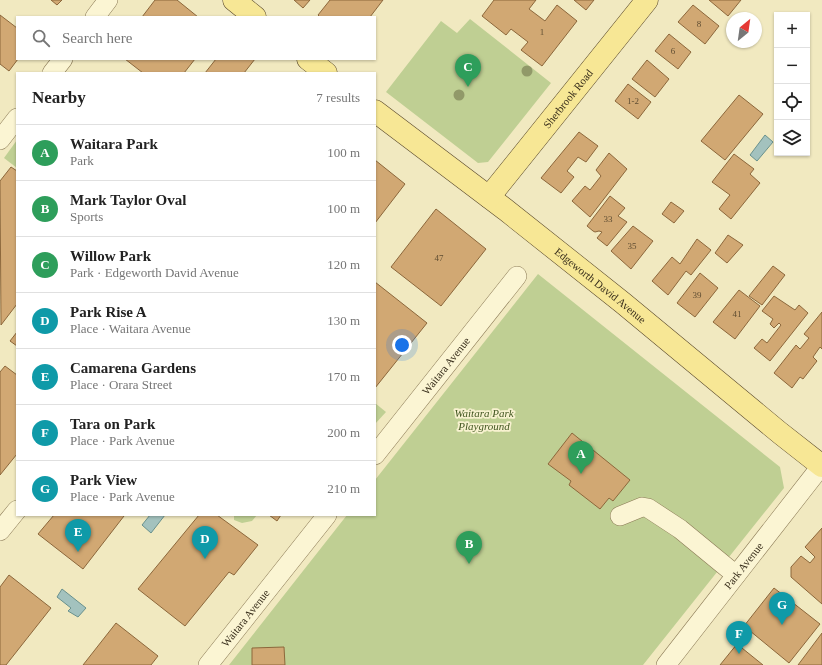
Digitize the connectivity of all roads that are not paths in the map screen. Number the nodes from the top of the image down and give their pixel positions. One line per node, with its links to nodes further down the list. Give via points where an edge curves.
1 (108, 0): 4 (street)
2 (234, 0): 5 (main road)
3 (647, 0): 13 (main road, Sherbrook Road)
4 (96, 16)
5 (254, 16)
6 (61, 60): 8 (street)
7 (309, 60): 9 (main road)
8 (53, 72)
9 (325, 72)
10 (376, 112): 13 (main road, Edgeworth David Avenue)
11 (16, 119): 12 (street)
12 (0, 140)
13 (489, 197): 16 (main road, Edgeworth David Avenue, via 623,303 774,429)
14 (517, 276): 15 (street, Waitara Avenue)
15 (376, 454)
16 (822, 465): 21 (street, Park Avenue)
17 (16, 511): 20 (street)
18 (326, 516): 22 (street, Waitara Avenue)
19 (620, 516): 21 (street, via 642,507 648,508)
20 (0, 531)
21 (736, 575): 23 (street, Park Avenue)
22 (208, 665)
23 (666, 665)

